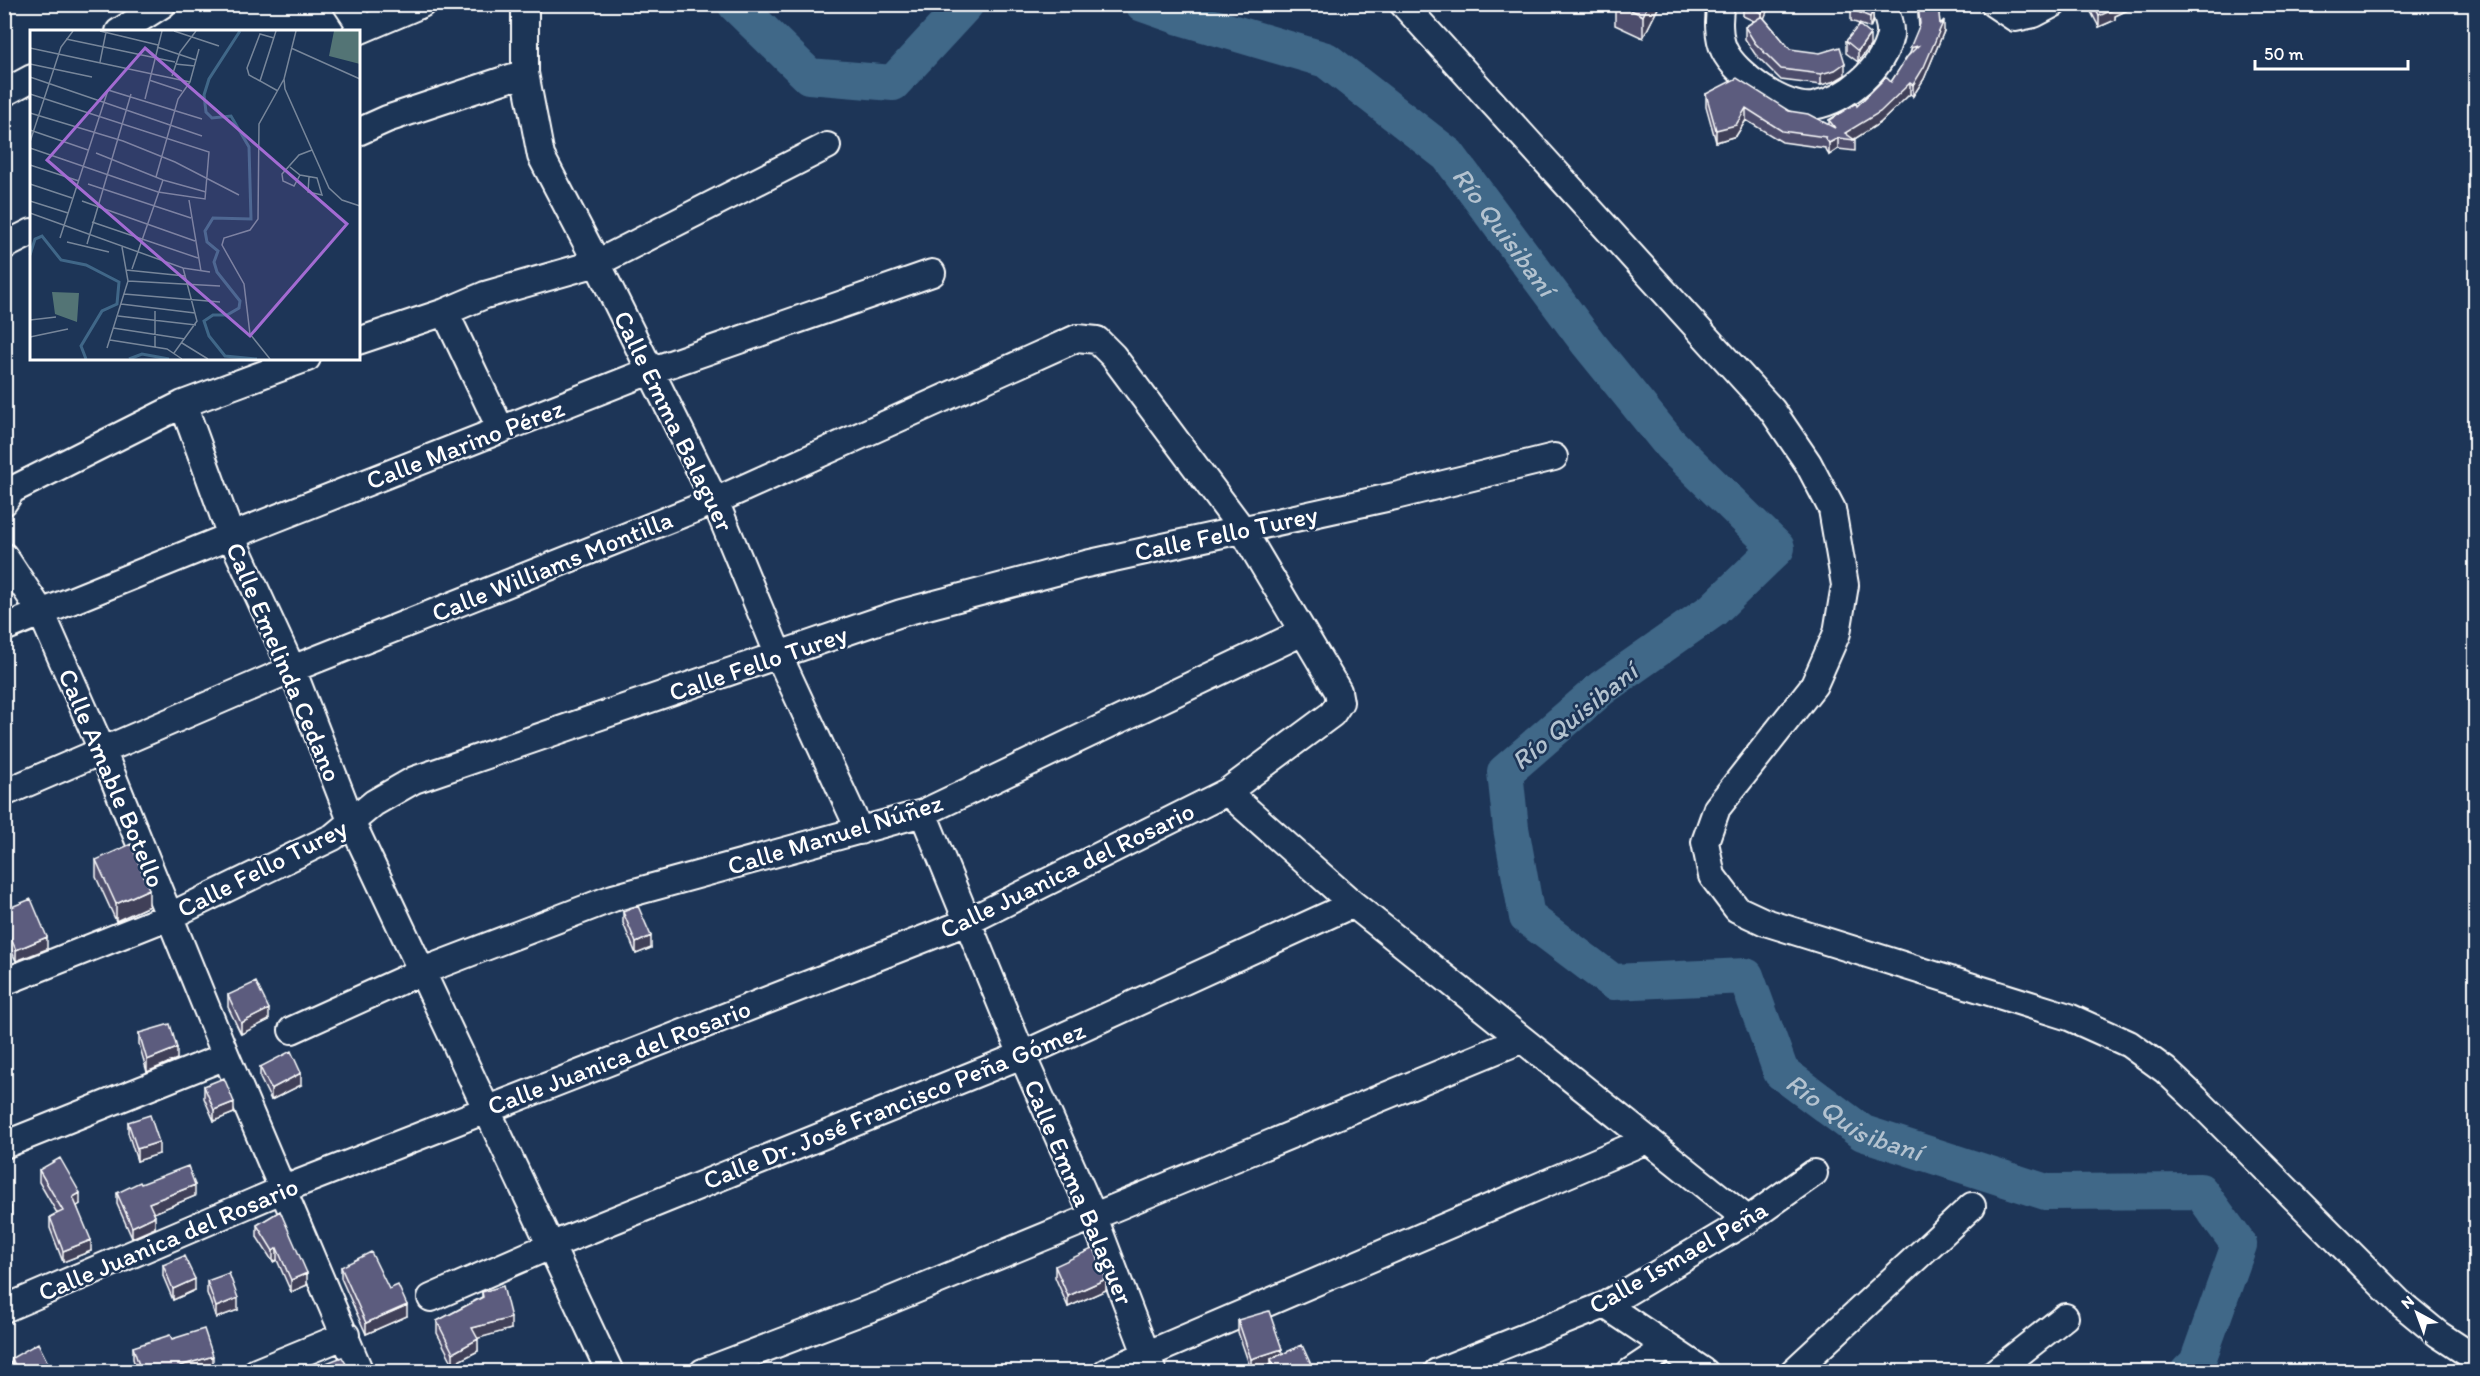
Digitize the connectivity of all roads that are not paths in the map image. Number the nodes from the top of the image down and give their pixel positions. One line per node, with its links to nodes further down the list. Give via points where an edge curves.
1 (163, 4): 10 (street)
2 (346, 4): 11 (street)
3 (422, 4): 11 (street)
4 (525, 4): 12 (street, Calle Emma Balaguer)
5 (1404, 4): 68 (street, via 1772,410 1808,463 1832,509 1845,585 1837,633 1814,685 1717,808 1705,842 1712,876 1737,909 1765,922 2069,1017 2129,1044 2189,1092 2399,1302)
6 (1721, 4): 7 (street, via 1718,17 1724,50 1746,77 1771,97 1810,106 1857,87 1879,59 1890,34)
7 (1882, 4)
8 (1994, 4): 9 (street, via 2015,18)
9 (2054, 4)
10 (128, 23)
11 (359, 30)
12 (525, 73): 15 (street); 19 (street, Calle Emma Balaguer, via 541,156)
13 (30, 79): 14 (street)
14 (4, 93)
15 (360, 131)
16 (827, 146): 19 (street)
17 (30, 233): 18 (street)
18 (4, 246)
19 (597, 263): 21 (street, via 485,295); 24 (street, Calle Emma Balaguer)
20 (932, 273): 24 (street, Calle Marino Pérez)
21 (445, 312): 22 (street); 26 (street)
22 (360, 340)
23 (302, 360): 25 (street)
24 (650, 371): 26 (street, Calle Marino Pérez); 28 (street, Calle Emma Balaguer)
25 (183, 404): 29 (street, via 12,490); 31 (street, Calle Emelinda Cedano)
26 (501, 430): 31 (street, Calle Marino Pérez)
27 (1554, 457): 30 (street, Calle Fello Turey)
28 (715, 501): 30 (street, Calle Williams Montilla, via 1077,338 1097,340 1113,356); 36 (street, Calle Emma Balaguer); 37 (street, Calle Williams Montilla)
29 (4, 502)
30 (1242, 529): 35 (street); 36 (street, Calle Fello Turey, via 1086,564 901,613)
31 (231, 536): 33 (street, Calle Marino Pérez); 37 (street, Calle Emelinda Cedano)
32 (4, 556): 33 (street, Calle Amable Botello)
33 (41, 612): 34 (street, Calle Marino Pérez); 38 (street, Calle Amable Botello)
34 (4, 628)
35 (1303, 632): 39 (street, Calle Juanica del Rosario, via 1338,691 1340,702 1332,714); 41 (street, Calle Manuel Núñez)
36 (779, 656): 42 (street, Calle Fello Turey, via 414,780 374,803); 43 (street, Calle Emma Balaguer)
37 (292, 669): 38 (street, Calle Williams Montilla); 42 (street, Calle Emelinda Cedano)
38 (102, 750): 40 (street, Calle Williams Montilla); 45 (street, Calle Amable Botello)
39 (1227, 792): 44 (street); 46 (street, Calle Juanica del Rosario)
40 (4, 793)
41 (923, 813): 43 (street, Calle Manuel Núñez); 46 (street, Calle Emma Balaguer)
42 (351, 824): 45 (street, Calle Fello Turey, via 333,837); 47 (street, Calle Emelinda Cedano)
43 (860, 831): 47 (street, Calle Manuel Núñez, via 613,898)
44 (1353, 904): 50 (street); 51 (street, Calle Dr. José Francisco Peña Gómez)
45 (170, 916): 48 (street, Calle Fello Turey); 52 (street, Calle Amable Botello)
46 (967, 922): 51 (street, Calle Emma Balaguer); 53 (street, Calle Juanica del Rosario)
47 (420, 972): 49 (street, Calle Manuel Núñez); 53 (street, Calle Emelinda Cedano)
48 (4, 982)
49 (292, 1030)
50 (1521, 1040): 54 (street); 59 (street)
51 (1022, 1055): 59 (street, Calle Emma Balaguer); 61 (street, Calle Dr. José Francisco Peña Gómez)
52 (226, 1056): 55 (street); 57 (street, Calle Amable Botello)
53 (486, 1109): 57 (street, Calle Juanica del Rosario); 61 (street, Calle Emelinda Cedano)
54 (1647, 1140): 60 (street); 69 (street)
55 (4, 1145)
56 (1814, 1173): 60 (street, Calle Ismael Peña)
57 (284, 1189): 64 (street, Calle Juanica del Rosario); 66 (street, Calle Amable Botello)
58 (1972, 1206): 78 (street)
59 (1093, 1215): 69 (street, Calle Emma Balaguer); 73 (street, via 879,1305)
60 (1748, 1220): 63 (street, Calle Ismael Peña)
61 (550, 1246): 62 (street, Calle Dr. José Francisco Peña Gómez); 72 (street, Calle Emelinda Cedano)
62 (431, 1298)
63 (1605, 1305): 67 (street); 75 (street, Calle Ismael Peña)
64 (4, 1309)
65 (2065, 1317): 79 (street)
66 (346, 1335): 70 (street); 71 (street, Calle Amable Botello)
67 (1666, 1348): 76 (street); 77 (street)
68 (2475, 1359)
69 (1150, 1364): 74 (street)
70 (256, 1371)
71 (360, 1371)
72 (610, 1371)
73 (703, 1371)
74 (1106, 1371)
75 (1437, 1371)
76 (1630, 1371)
77 (1705, 1371)
78 (1793, 1371)
79 (1995, 1371)

